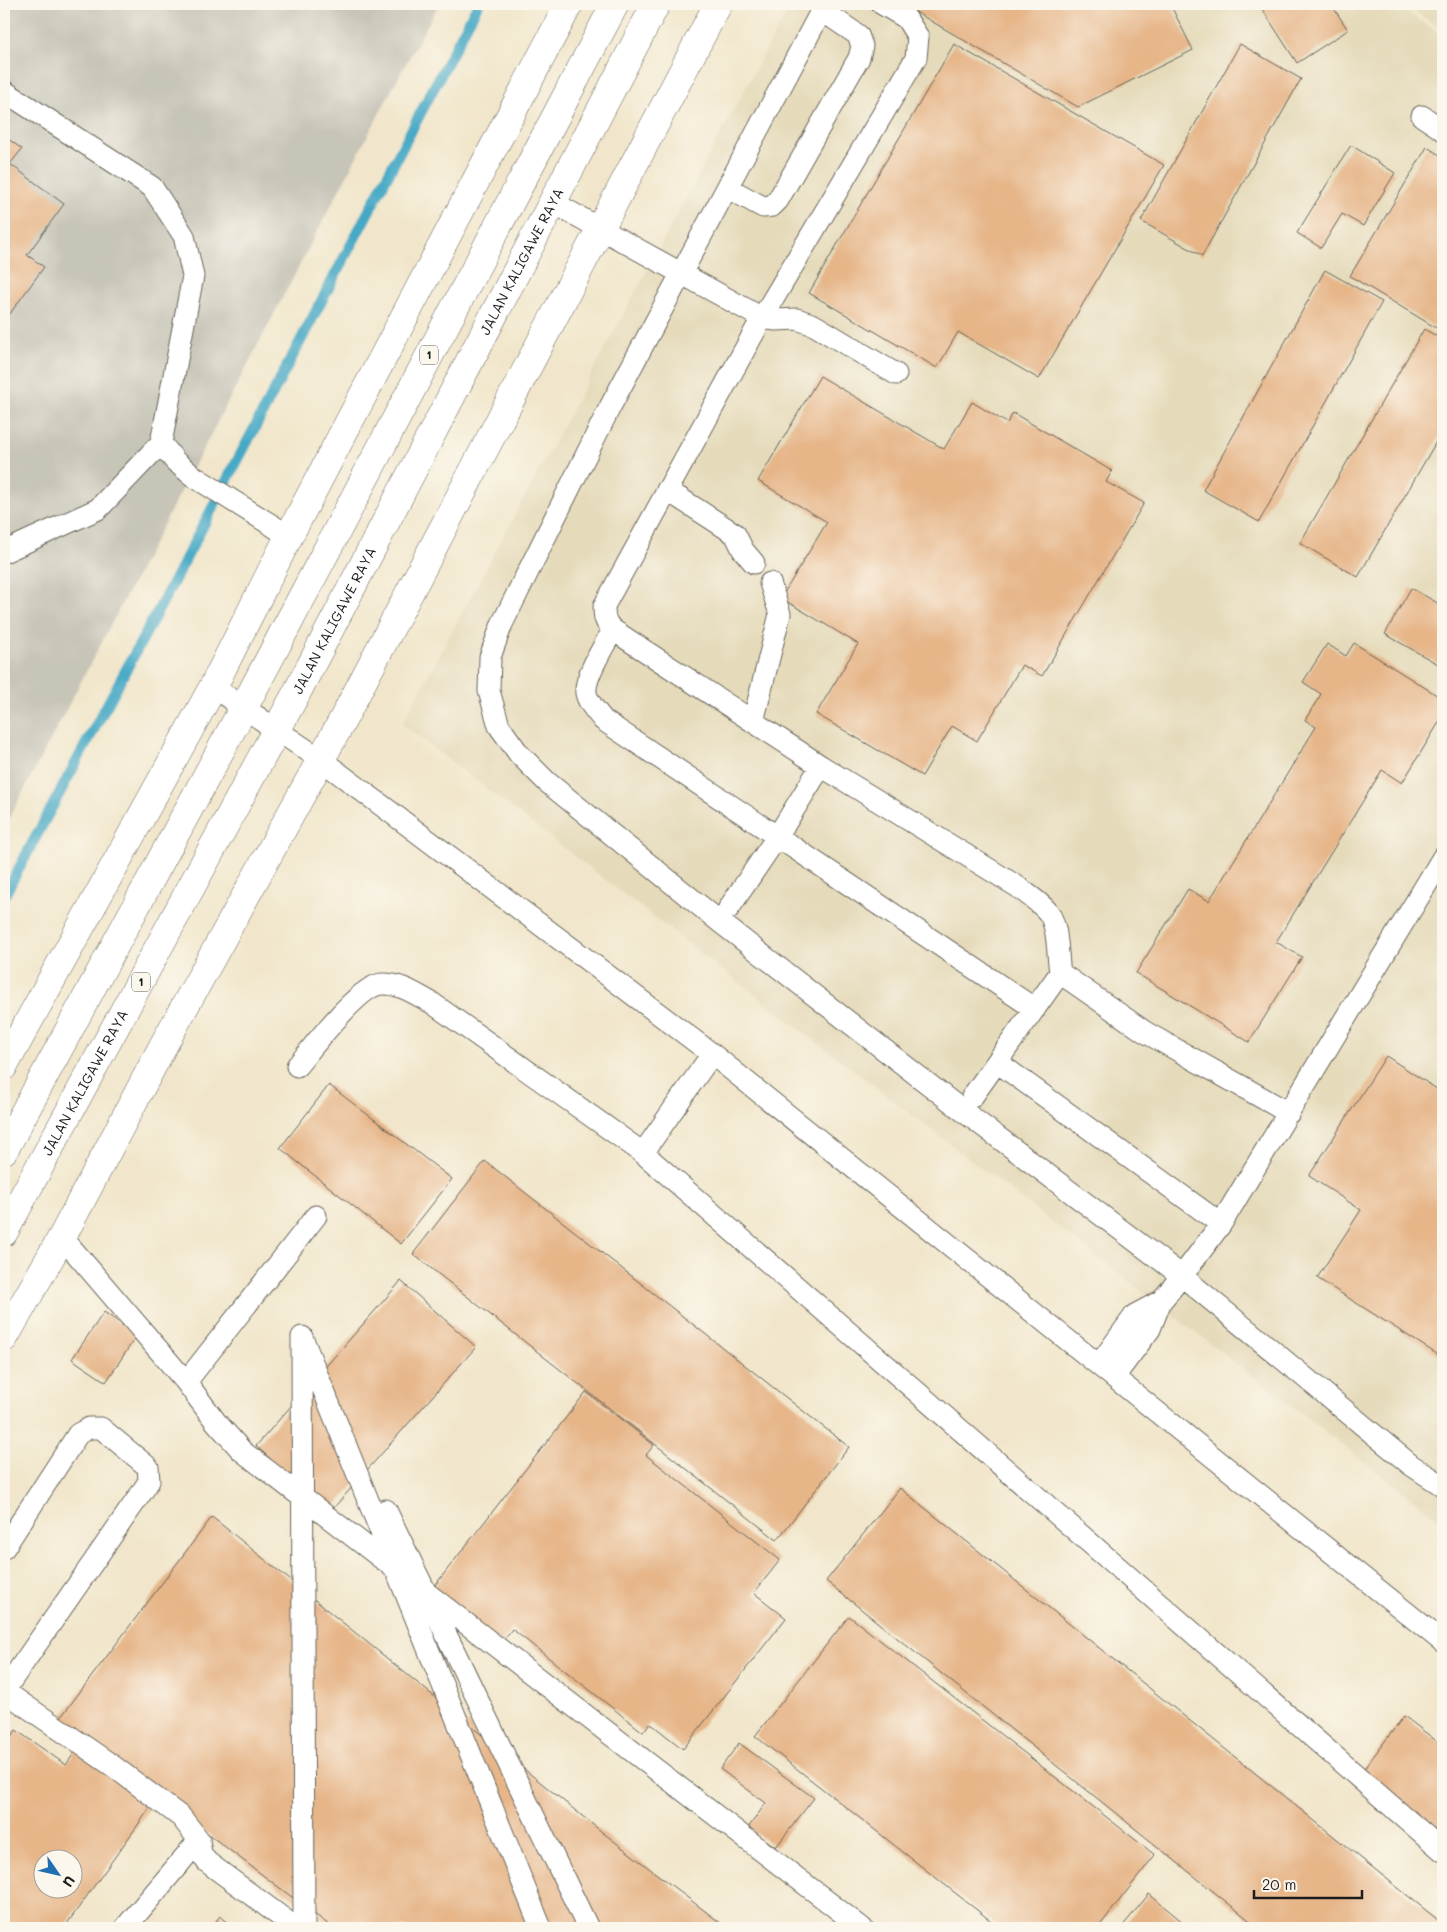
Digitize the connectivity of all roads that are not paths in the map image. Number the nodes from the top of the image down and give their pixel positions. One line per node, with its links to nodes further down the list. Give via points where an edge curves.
1 (569, 4): 18 (highway)
2 (616, 4): 24 (highway, 1)
3 (656, 4): 11 (highway, JALAN KALIGAWE RAYA / 1)
4 (718, 4): 12 (highway)
5 (882, 4): 14 (lane, via 906,18 918,37 916,58)
6 (823, 7): 10 (lane); 10 (lane, via 858,35 862,46 859,58 772,206 763,207)
7 (4, 91): 16 (lane, via 152,187 184,236 193,276)
8 (1422, 116): 9 (lane)
9 (1443, 130)
10 (728, 188): 13 (lane)
11 (552, 202): 12 (lane); 26 (highway, JALAN KALIGAWE RAYA / 1)
12 (599, 228): 13 (lane); 27 (highway)
13 (682, 273): 14 (lane); 46 (lane, via 610,407 502,624 490,657 489,691 499,726 519,754 547,782 720,922)
14 (762, 318): 15 (lane, via 797,319 814,325); 17 (lane)
15 (896, 374)
16 (161, 443): 18 (lane, via 174,461 193,476); 19 (lane, via 98,509)
17 (667, 490): 20 (lane, via 735,534); 22 (lane, via 604,606 604,617)
18 (282, 532): 23 (highway)
19 (4, 552)
20 (754, 563)
21 (770, 583): 25 (lane, via 780,614)
22 (613, 630): 25 (lane); 29 (lane, via 590,675 586,692 593,708 603,720)
23 (213, 687): 24 (lane); 35 (highway)
24 (244, 707): 26 (lane); 40 (highway, 1)
25 (754, 722): 28 (lane)
26 (276, 730): 27 (lane); 44 (highway, JALAN KALIGAWE RAYA / 1)
27 (320, 760): 34 (lane); 45 (highway)
28 (821, 766): 29 (lane); 32 (lane, via 1040,903 1049,913 1055,928)
29 (777, 837): 31 (lane); 33 (lane)
30 (1443, 857): 39 (lane)
31 (729, 908)
32 (1060, 973): 33 (lane); 39 (lane, via 1145,1032)
33 (1035, 1009): 36 (lane)
34 (712, 1054): 41 (lane); 49 (lane)
35 (5, 1062)
36 (997, 1062): 38 (lane); 43 (lane)
37 (297, 1066): 41 (lane, via 364,992 381,984 402,987 432,1003)
38 (972, 1097)
39 (1289, 1113): 43 (lane)
40 (4, 1150)
41 (643, 1153): 56 (lane)
42 (316, 1216): 50 (lane)
43 (1221, 1224): 46 (lane)
44 (4, 1232)
45 (62, 1237): 48 (highway); 50 (lane)
46 (1182, 1276): 49 (lane, via 1161,1301 1150,1328); 51 (lane, via 1411,1465)
47 (302, 1337): 59 (lane); 60 (lane); 61 (lane)
48 (4, 1338)
49 (1106, 1371): 53 (lane)
50 (186, 1382): 62 (lane, via 242,1451)
51 (1443, 1486)
52 (4, 1548): 54 (lane, via 78,1434 89,1428 101,1428 148,1467 149,1481 142,1492)
53 (1443, 1642)
54 (4, 1691): 55 (lane, via 180,1817)
55 (199, 1840): 57 (lane); 58 (lane, via 206,1862)
56 (1443, 1851)
57 (125, 1928)
58 (296, 1928)
59 (304, 1928)
60 (541, 1928)
61 (588, 1928)
62 (862, 1928)

